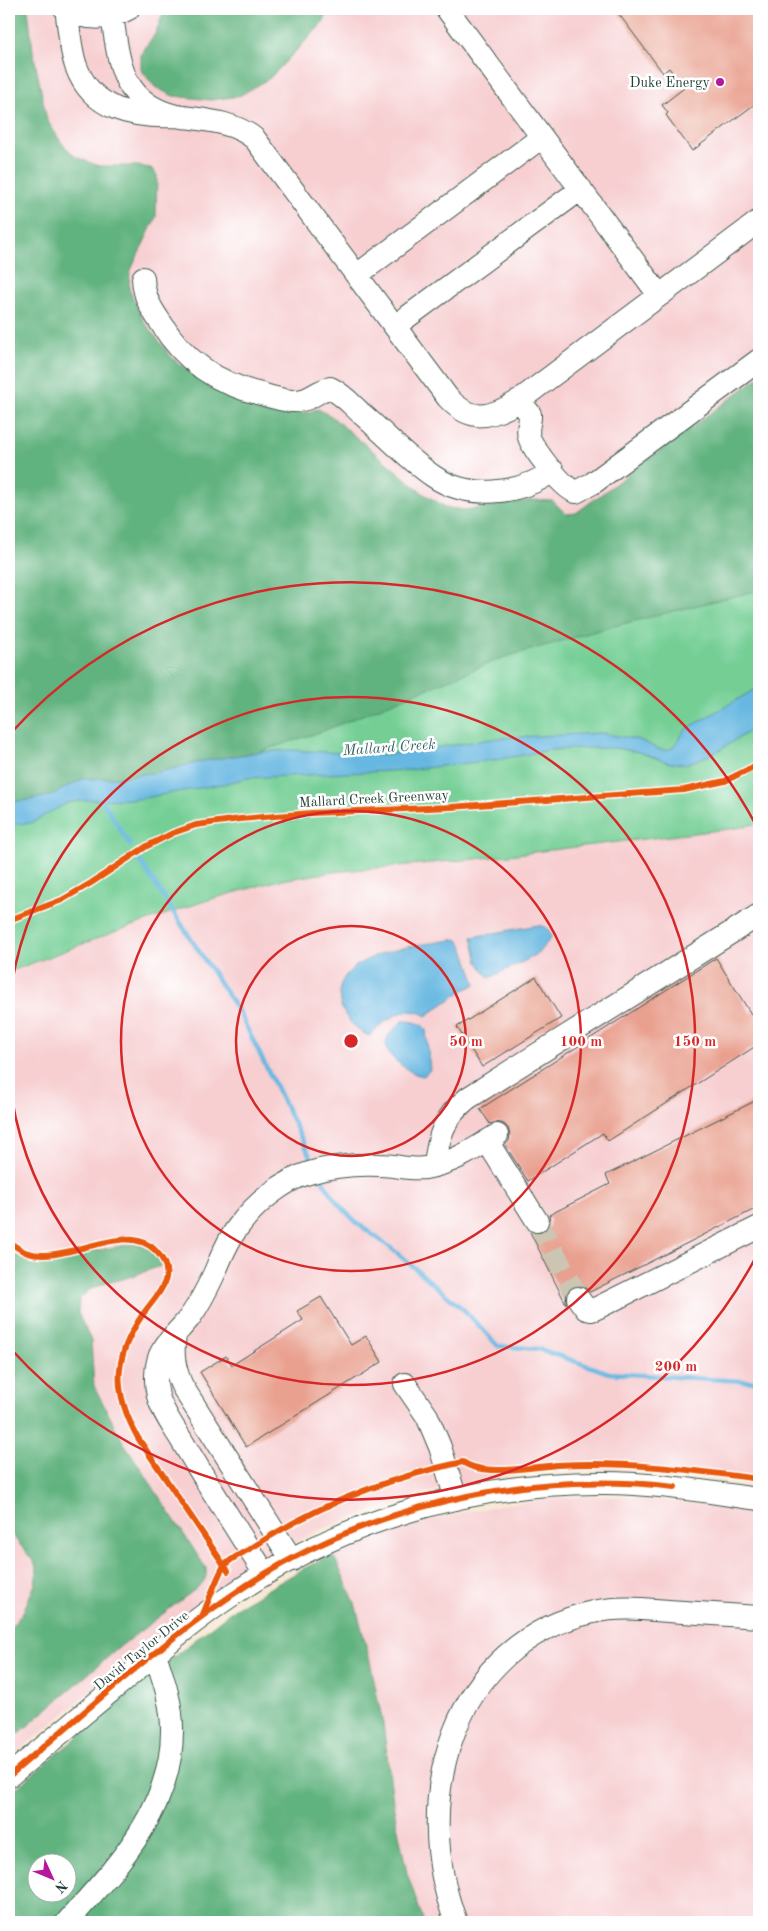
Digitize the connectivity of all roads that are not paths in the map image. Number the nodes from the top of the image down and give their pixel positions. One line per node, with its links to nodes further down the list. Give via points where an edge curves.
1 (65, 9): 3 (street, via 93,18); 4 (street, via 76,67 93,93 113,107 131,114)
2 (447, 9): 5 (street)
3 (117, 11): 4 (street, via 122,72 130,88 150,105)
4 (176, 116): 8 (street, via 229,125 255,139)
5 (542, 137): 6 (street); 8 (street)
6 (581, 189): 10 (street); 11 (street)
7 (759, 221): 10 (street)
8 (357, 275): 11 (street)
9 (143, 278): 14 (street, via 145,297 174,342 197,365 225,383 291,401 310,398 330,388 434,477 464,489 489,492 512,489 537,481)
10 (659, 295): 13 (street)
11 (395, 326): 13 (street, via 448,398 465,412 476,416 489,415)
12 (759, 360): 14 (street, via 582,490 572,492)
13 (519, 400): 14 (street, via 530,414 527,430 530,441)
14 (553, 471)
15 (759, 915): 16 (street, via 468,1098 450,1115 443,1128)
16 (435, 1166): 17 (street, via 492,1138); 20 (street, via 410,1169 382,1165 342,1166 294,1179 271,1194 238,1227 200,1302)
17 (537, 1221)
18 (759, 1227): 19 (street, via 597,1308 586,1309)
19 (578, 1298)
20 (176, 1335): 22 (street, via 174,1362 182,1386); 25 (street, via 160,1356 156,1385 158,1398)
21 (406, 1384): 23 (street, via 427,1416)
22 (244, 1483): 25 (street); 26 (street)
23 (456, 1499): 24 (street, David Taylor Drive, via 534,1486 605,1483 654,1485); 26 (street, David Taylor Drive, via 376,1522)
24 (759, 1499)
25 (217, 1501): 27 (street)
26 (292, 1560): 27 (street, David Taylor Drive)
27 (266, 1574): 29 (street, David Taylor Drive, via 220,1604)
28 (759, 1617): 32 (street, via 634,1609 594,1611 546,1627 500,1660 480,1682 464,1708 444,1771 438,1839 443,1879)
29 (155, 1654): 30 (street, David Taylor Drive); 31 (street, via 166,1689 172,1729 164,1782 149,1820 132,1848)
30 (9, 1776)
31 (67, 1922)
32 (456, 1922)

